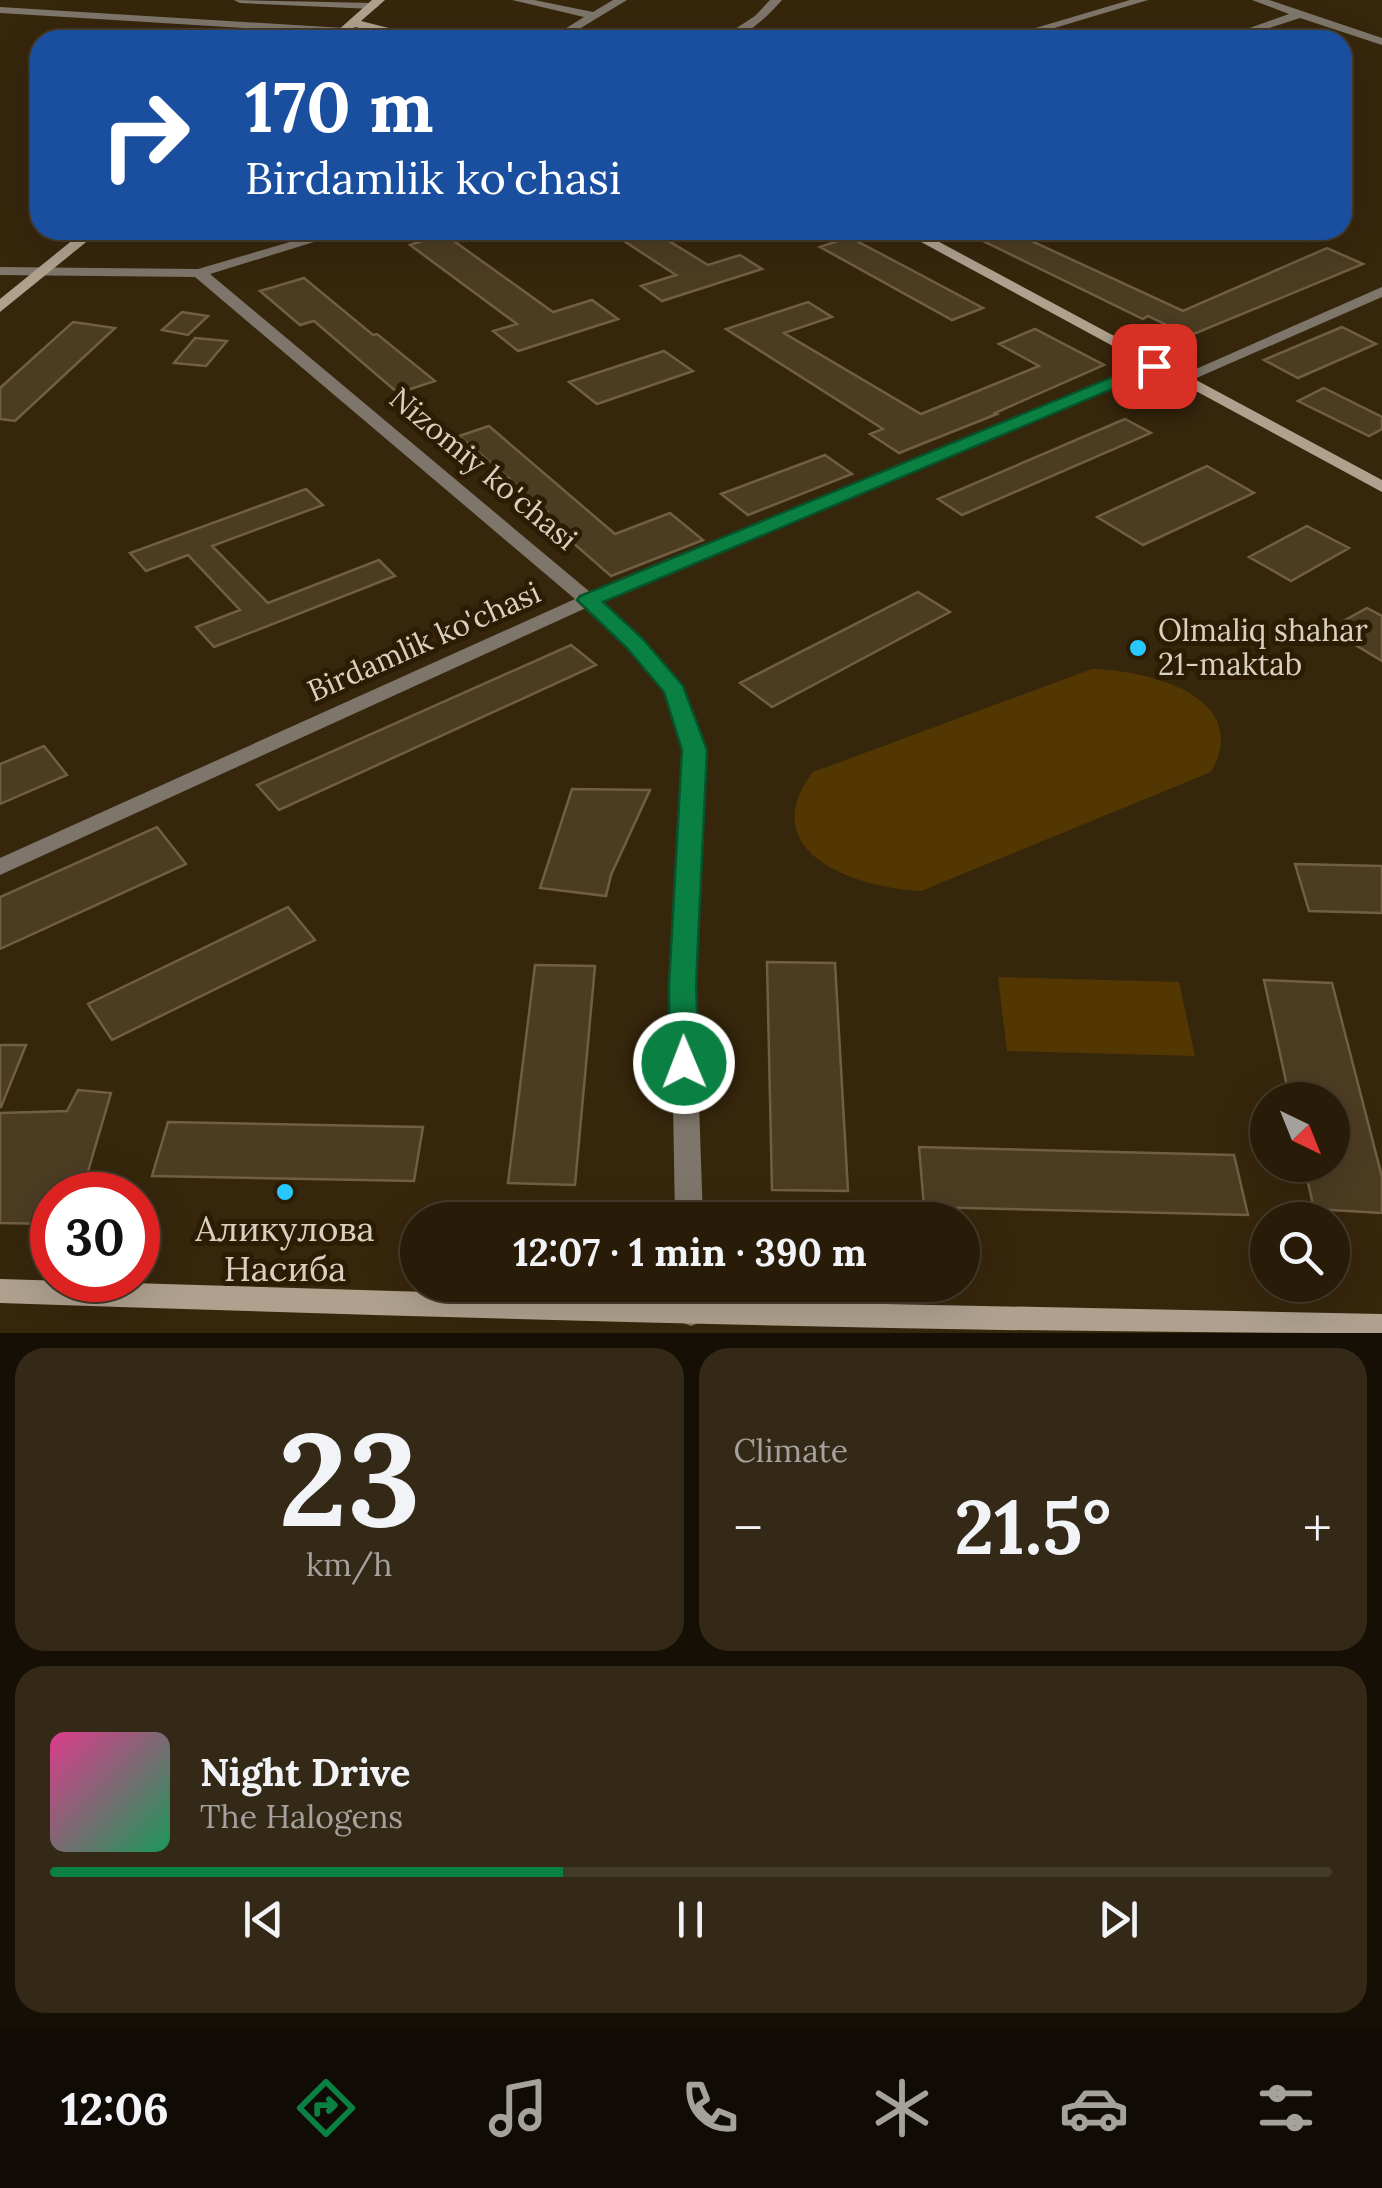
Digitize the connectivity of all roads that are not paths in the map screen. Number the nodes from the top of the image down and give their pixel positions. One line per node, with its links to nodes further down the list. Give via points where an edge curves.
1 (240, 0): 7 (street)
2 (518, 0): 10 (street)
3 (621, 0): 10 (street)
4 (776, 0): 15 (street)
5 (1142, 0): 16 (street)
6 (1258, 0): 9 (street)
7 (376, 3): 11 (main road)
8 (0, 10): 11 (street)
9 (1300, 14): 17 (street); 18 (street)
10 (596, 16): 14 (street)
11 (349, 27): 12 (main road); 13 (main road)
12 (345, 30)
13 (368, 30)
14 (571, 30)
15 (740, 30)
16 (1037, 30)
17 (1252, 30)
18 (1347, 30)
19 (1352, 32): 20 (street)
20 (1382, 42)
21 (81, 240): 25 (main road)
22 (313, 240): 26 (street)
23 (924, 240): 29 (main road)
24 (0, 272): 25 (street)
25 (39, 273): 26 (street); 28 (main road)
26 (199, 274): 32 (street, Nizomiy ko'chasi)
27 (1382, 291): 30 (street)
28 (0, 307)
29 (1154, 366): 30 (main road); 32 (street, Birdamlik ko'chasi)
30 (1179, 380): 31 (main road)
31 (1382, 487)
32 (588, 600): 33 (street, Birdamlik ko'chasi); 34 (street, Nizomiy ko'chasi, via 675,691 694,750 682,985)
33 (0, 868)
34 (688, 1202)
35 (0, 1292): 36 (main road)
36 (400, 1296)
37 (765, 1302): 38 (main road)
38 (1382, 1327)

